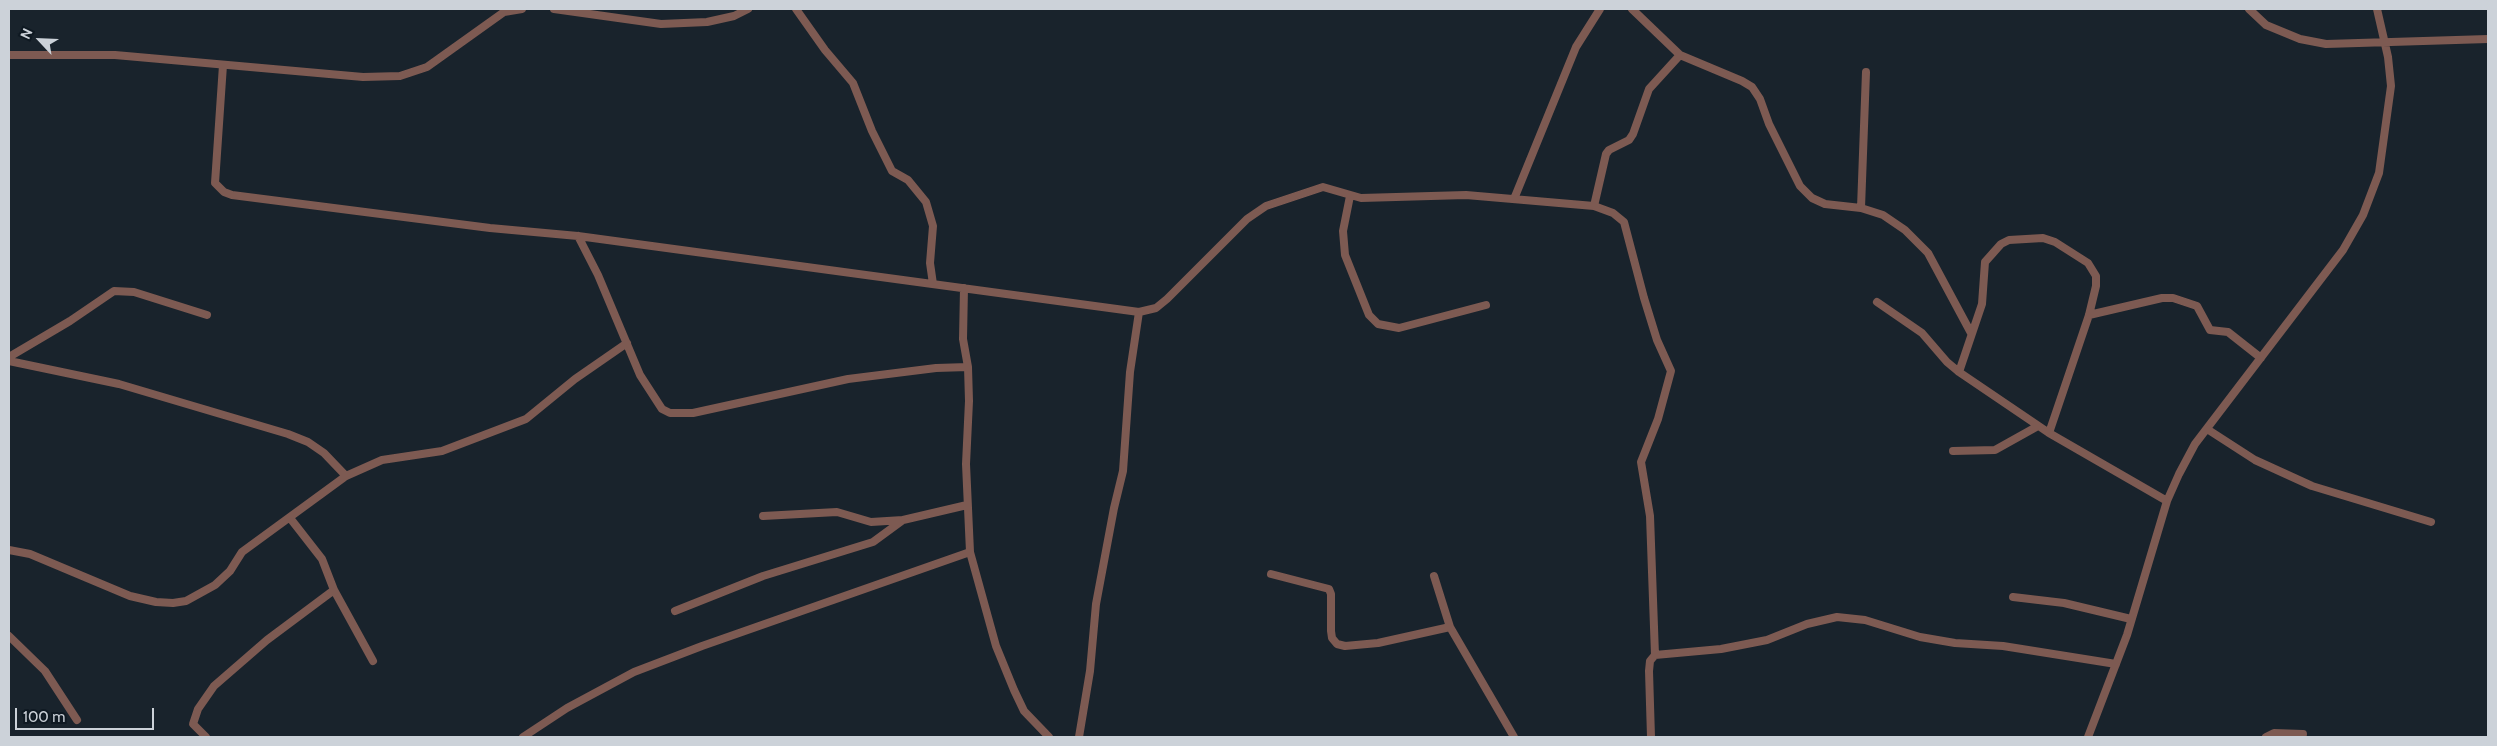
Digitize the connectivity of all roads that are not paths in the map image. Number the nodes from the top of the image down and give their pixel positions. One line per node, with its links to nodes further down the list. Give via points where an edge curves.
1 (522, 9): 13 (street, via 504,12 427,67 400,76 363,77)
2 (554, 9): 3 (street, via 661,24 707,22)
3 (748, 9)
4 (796, 9): 20 (street, via 853,83 892,171 908,180 926,202 933,226 930,263)
5 (1600, 9): 16 (street, via 1576,46)
6 (1632, 9): 12 (street)
7 (2249, 9): 10 (street, via 2266,25 2300,39 2326,44)
8 (2377, 9): 10 (street)
9 (2488, 39): 10 (street)
10 (2385, 42): 30 (street, via 2391,86 2387,125 2379,173 2363,214 2343,250)
11 (9, 55): 13 (street, via 115,55)
12 (1680, 55): 17 (street, via 1649,89 1633,134 1606,154); 18 (street, via 1752,87 1800,186 1812,198 1825,204)
13 (223, 64): 19 (street, via 215,183 224,192 490,228)
14 (1866, 72): 18 (street)
15 (1350, 196): 16 (street, via 1466,194); 23 (street, via 1343,231 1344,255 1369,315 1378,324 1399,328); 24 (street, via 1323,187 1266,206 1229,235 1167,299 1156,308)
16 (1514, 199): 17 (street)
17 (1594, 206): 55 (street, via 1613,213 1624,222 1657,340 1671,371 1658,419 1641,462 1650,516)
18 (1860, 208): 27 (street, via 1883,215 1905,230 1928,253)
19 (578, 236): 20 (street); 28 (street)
20 (933, 284): 21 (street)
21 (964, 288): 24 (street); 32 (street, via 963,339)
22 (1877, 302): 33 (street, via 1922,333)
23 (1486, 306)
24 (1138, 312): 63 (street, via 1130,372 1125,461 1096,604 1090,671)
25 (207, 315): 29 (street, via 134,292 114,291)
26 (2089, 315): 27 (street, via 2096,276 2088,263 2043,238 2009,240 1985,262 1982,304); 30 (street, via 2173,298 2197,306 2210,330 2228,332); 36 (street)
27 (1970, 333): 33 (street)
28 (627, 343): 32 (street, via 653,398 670,413 692,413 848,379 936,368); 38 (street, via 526,419 442,451 382,460)
29 (9, 357)
30 (2261, 358): 35 (street)
31 (9, 361): 38 (street, via 119,384 288,434 324,453)
32 (968, 368): 40 (street)
33 (1959, 372): 34 (street)
34 (2038, 426): 36 (street); 37 (street, via 1995,450)
35 (2207, 429): 39 (street, via 2183,466); 44 (street, via 2255,460 2297,479)
36 (2049, 433): 39 (street)
37 (1954, 451)
38 (346, 476): 42 (street)
39 (2167, 501): 52 (street)
40 (968, 504): 43 (street); 46 (street)
41 (763, 516): 43 (street, via 837,512 871,522)
42 (290, 518): 45 (street, via 242,552 230,571 215,585 173,603 130,596 30,554); 49 (street, via 322,559)
43 (903, 520): 51 (street, via 873,542 763,576)
44 (2431, 522)
45 (9, 550)
46 (970, 552): 61 (street, via 634,672); 62 (street, via 996,646 1014,690 1024,711)
47 (1271, 574): 53 (street, via 1329,590 1332,638 1337,644 1378,643)
48 (1434, 576): 53 (street)
49 (334, 590): 56 (street); 60 (street, via 214,686 198,709 193,724)
50 (2012, 597): 52 (street, via 2070,605)
51 (675, 611)
52 (2131, 619): 57 (street)
53 (1450, 627): 64 (street)
54 (9, 636): 58 (street, via 45,671)
55 (1654, 655): 57 (street, via 1767,640 1807,624 1837,617 1865,620 1937,640 2003,646); 65 (street, via 1649,671)
56 (373, 661)
57 (2116, 664): 66 (street)
58 (77, 720)
59 (2303, 734): 67 (street, via 2274,733)
60 (206, 737)
61 (522, 737)
62 (1049, 737)
63 (1079, 737)
64 (1514, 737)
65 (1651, 737)
66 (2088, 737)
67 (2266, 737)

